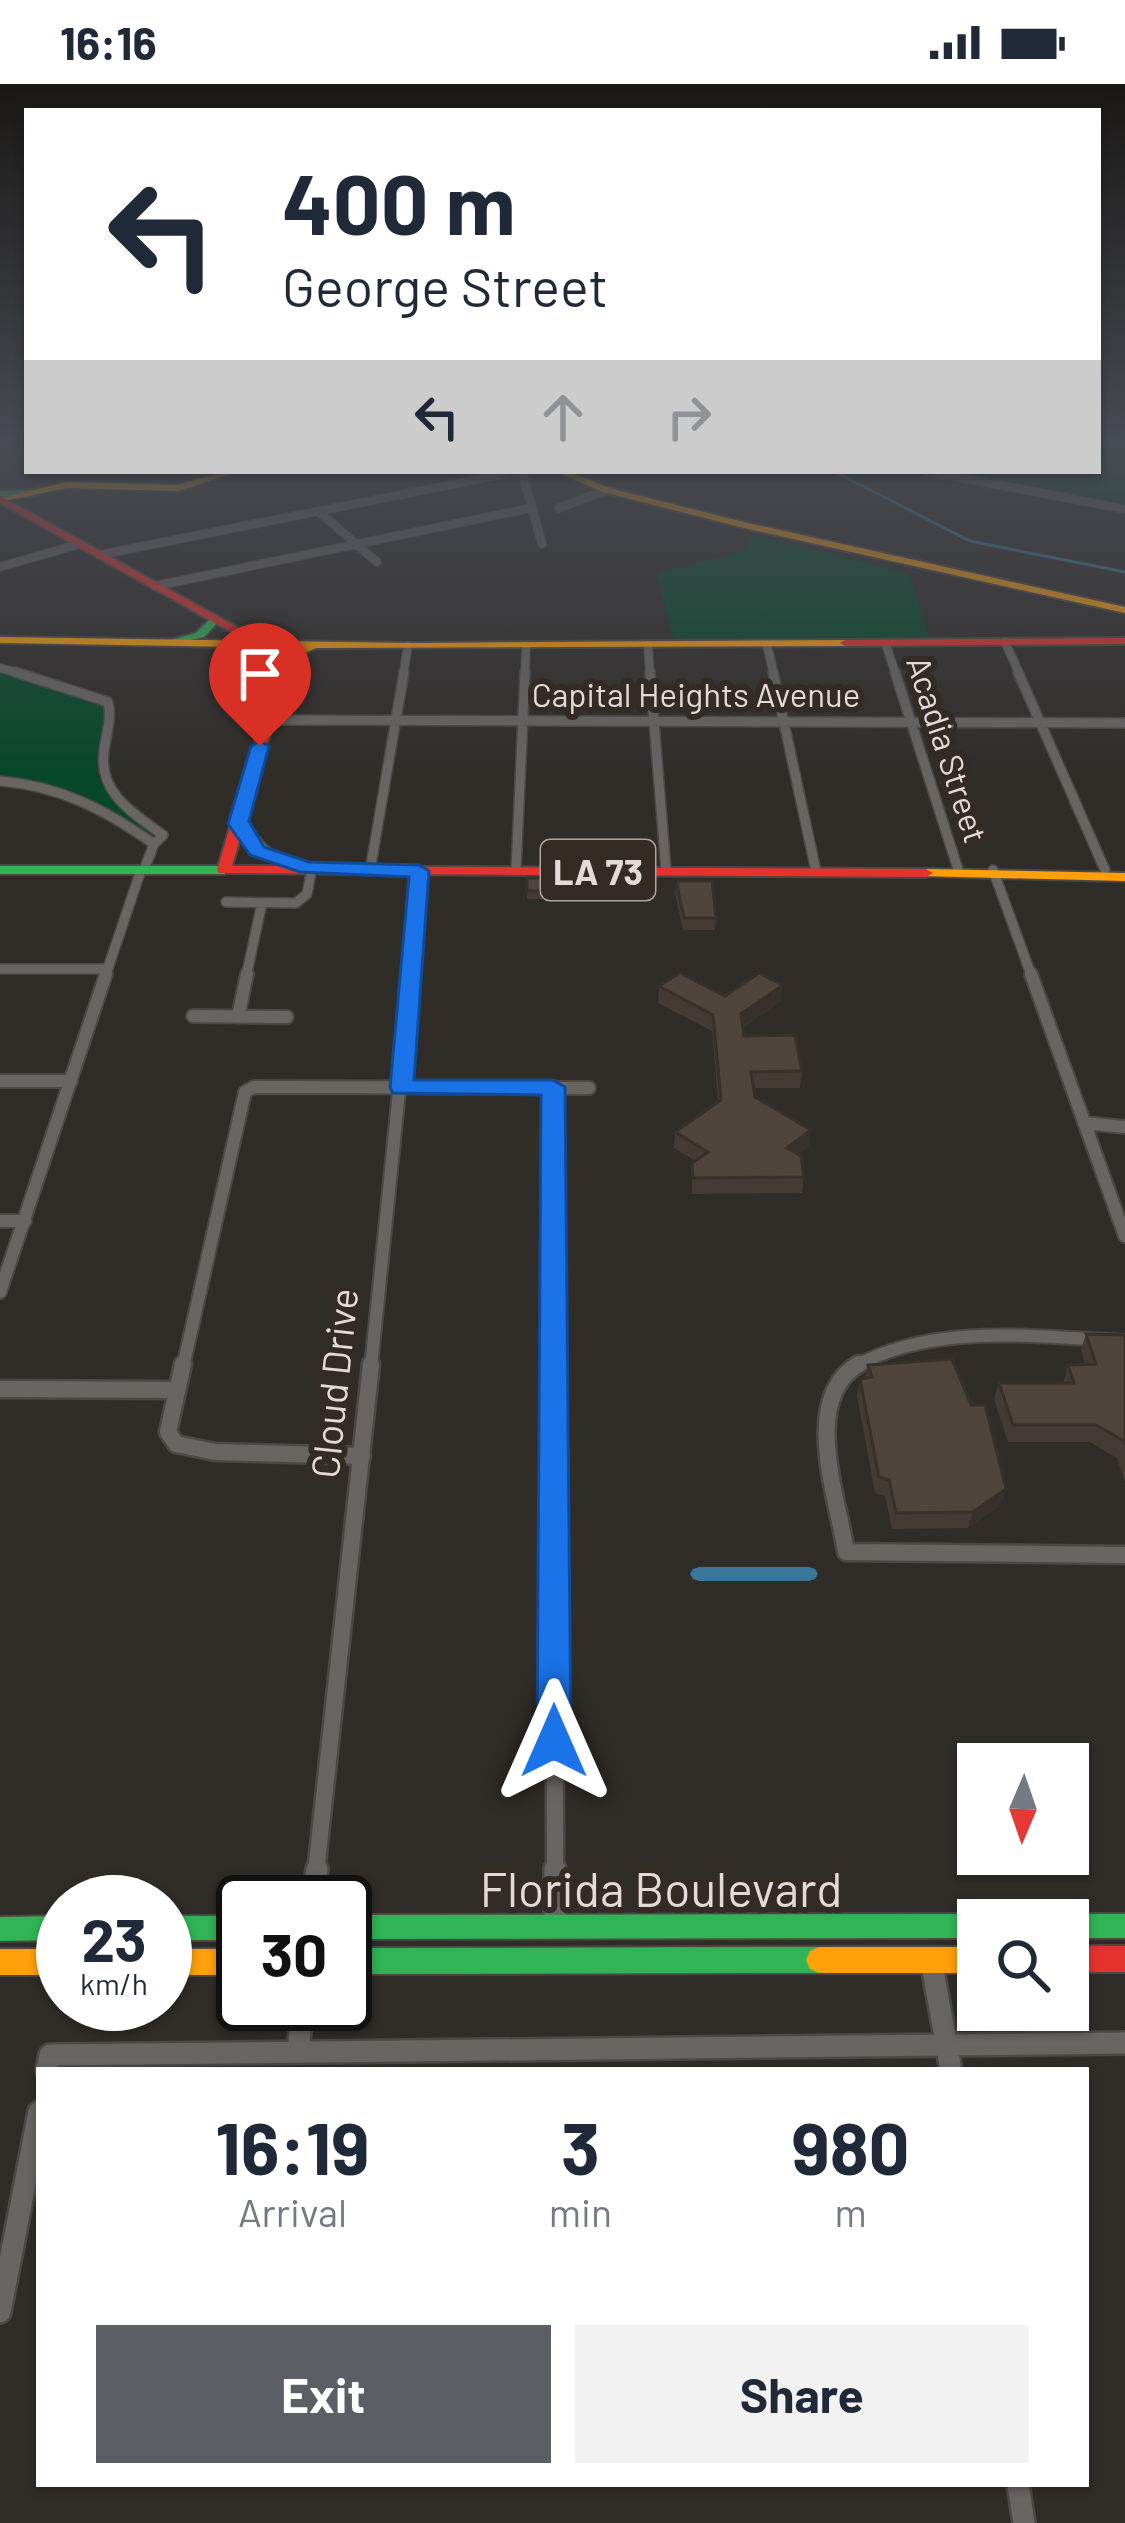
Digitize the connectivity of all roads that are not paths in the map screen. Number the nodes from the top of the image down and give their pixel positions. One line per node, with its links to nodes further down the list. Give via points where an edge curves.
1 (46, 554): 8 (street)
2 (105, 554): 6 (street)
3 (310, 554): 9 (street)
4 (365, 554): 7 (street)
5 (860, 554): 10 (main road)
6 (99, 555): 9 (main road)
7 (377, 562)
8 (0, 567)
9 (155, 586): 11 (main road)
10 (1125, 610)
11 (216, 619): 13 (main road, via 200,635); 14 (main road)
12 (0, 640): 13 (main road)
13 (176, 640): 14 (main road)
14 (254, 641): 17 (main road); 24 (main road)
15 (1125, 641): 16 (main road)
16 (1005, 642): 20 (main road); 31 (street)
17 (313, 645): 21 (main road); 24 (main road)
18 (648, 645): 19 (main road); 22 (main road); 28 (street)
19 (767, 645): 20 (main road); 29 (street)
20 (886, 645): 30 (street, Acadia Street)
21 (408, 646): 22 (main road); 26 (street)
22 (526, 646): 27 (street)
23 (0, 668): 35 (street, via 108,703 101,777)
24 (277, 672): 25 (main road)
25 (268, 720): 26 (street, Capital Heights Avenue); 34 (main road)
26 (396, 720): 27 (street, Capital Heights Avenue); 43 (street)
27 (524, 721): 28 (street, Capital Heights Avenue); 40 (street)
28 (652, 721): 29 (street, Capital Heights Avenue); 41 (street)
29 (783, 722): 30 (street, Capital Heights Avenue); 45 (street)
30 (912, 722): 31 (street, Capital Heights Avenue); 36 (street, Acadia Street)
31 (1041, 722): 32 (street, Capital Heights Avenue); 47 (street)
32 (1125, 722)
33 (0, 781): 35 (street, via 87,800)
34 (238, 824): 39 (main road); 42 (main road, via 257,851)
35 (158, 839): 38 (street)
36 (958, 869): 46 (main road, LA 73); 48 (main road, LA 73); 49 (main road)
37 (0, 870): 38 (main road)
38 (142, 870): 39 (main road); 53 (street)
39 (224, 870): 42 (main road)
40 (517, 870): 41 (main road, LA 73); 44 (main road, LA 73)
41 (666, 870): 45 (main road, LA 73)
42 (309, 871): 43 (main road, LA 73); 51 (street, via 307,894 296,903)
43 (370, 871): 44 (main road, LA 73)
44 (419, 871): 60 (street, Cloud Drive)
45 (816, 871): 46 (main road, LA 73)
46 (862, 872): 49 (main road, LA 73)
47 (1118, 872): 48 (main road, LA 73)
48 (994, 873): 49 (main road, LA 73); 62 (street)
49 (916, 875)
50 (226, 902): 51 (street)
51 (262, 903): 55 (street)
52 (0, 969): 53 (street)
53 (106, 969): 58 (street)
54 (193, 1016): 55 (street)
55 (238, 1016): 56 (street)
56 (286, 1017)
57 (0, 1081): 58 (street)
58 (70, 1081): 65 (street)
59 (553, 1087): 60 (street); 61 (street); 77 (street)
60 (401, 1088): 70 (street, via 244,1092); 71 (street, Cloud Drive)
61 (589, 1088)
62 (1084, 1123): 63 (street); 66 (street)
63 (1125, 1127)
64 (0, 1221): 65 (street)
65 (25, 1221): 67 (street)
66 (1125, 1235)
67 (0, 1292)
68 (1125, 1341): 72 (street, via 953,1339 881,1350 841,1378 830,1397 846,1552)
69 (0, 1389): 70 (street)
70 (176, 1390): 71 (street, via 168,1432 176,1444)
71 (362, 1456): 73 (street, Cloud Drive)
72 (1125, 1555)
73 (316, 1875)
74 (957, 1926): 78 (main road, Florida Boulevard)
75 (1089, 1926): 76 (main road)
76 (1125, 1926)
77 (555, 1927): 78 (main road, Florida Boulevard); 80 (main road, Florida Boulevard)
78 (797, 1927): 84 (main road)
79 (36, 1928): 81 (main road)
80 (372, 1928)
81 (0, 1929)
82 (1089, 1959): 83 (main road)
83 (1125, 1959)
84 (801, 1960): 85 (main road, Florida Boulevard); 87 (main road, Florida Boulevard)
85 (932, 1960): 86 (main road, Florida Boulevard); 91 (street)
86 (957, 1960)
87 (372, 1961)
88 (0, 1962): 89 (main road)
89 (36, 1962)
90 (300, 2031): 93 (street)
91 (946, 2043): 92 (street); 93 (street); 95 (street)
92 (1125, 2044)
93 (298, 2051): 94 (street)
94 (49, 2062)
95 (950, 2067)
96 (36, 2127): 97 (street)
97 (0, 2312)
98 (1018, 2487): 99 (street)
99 (1024, 2523)

